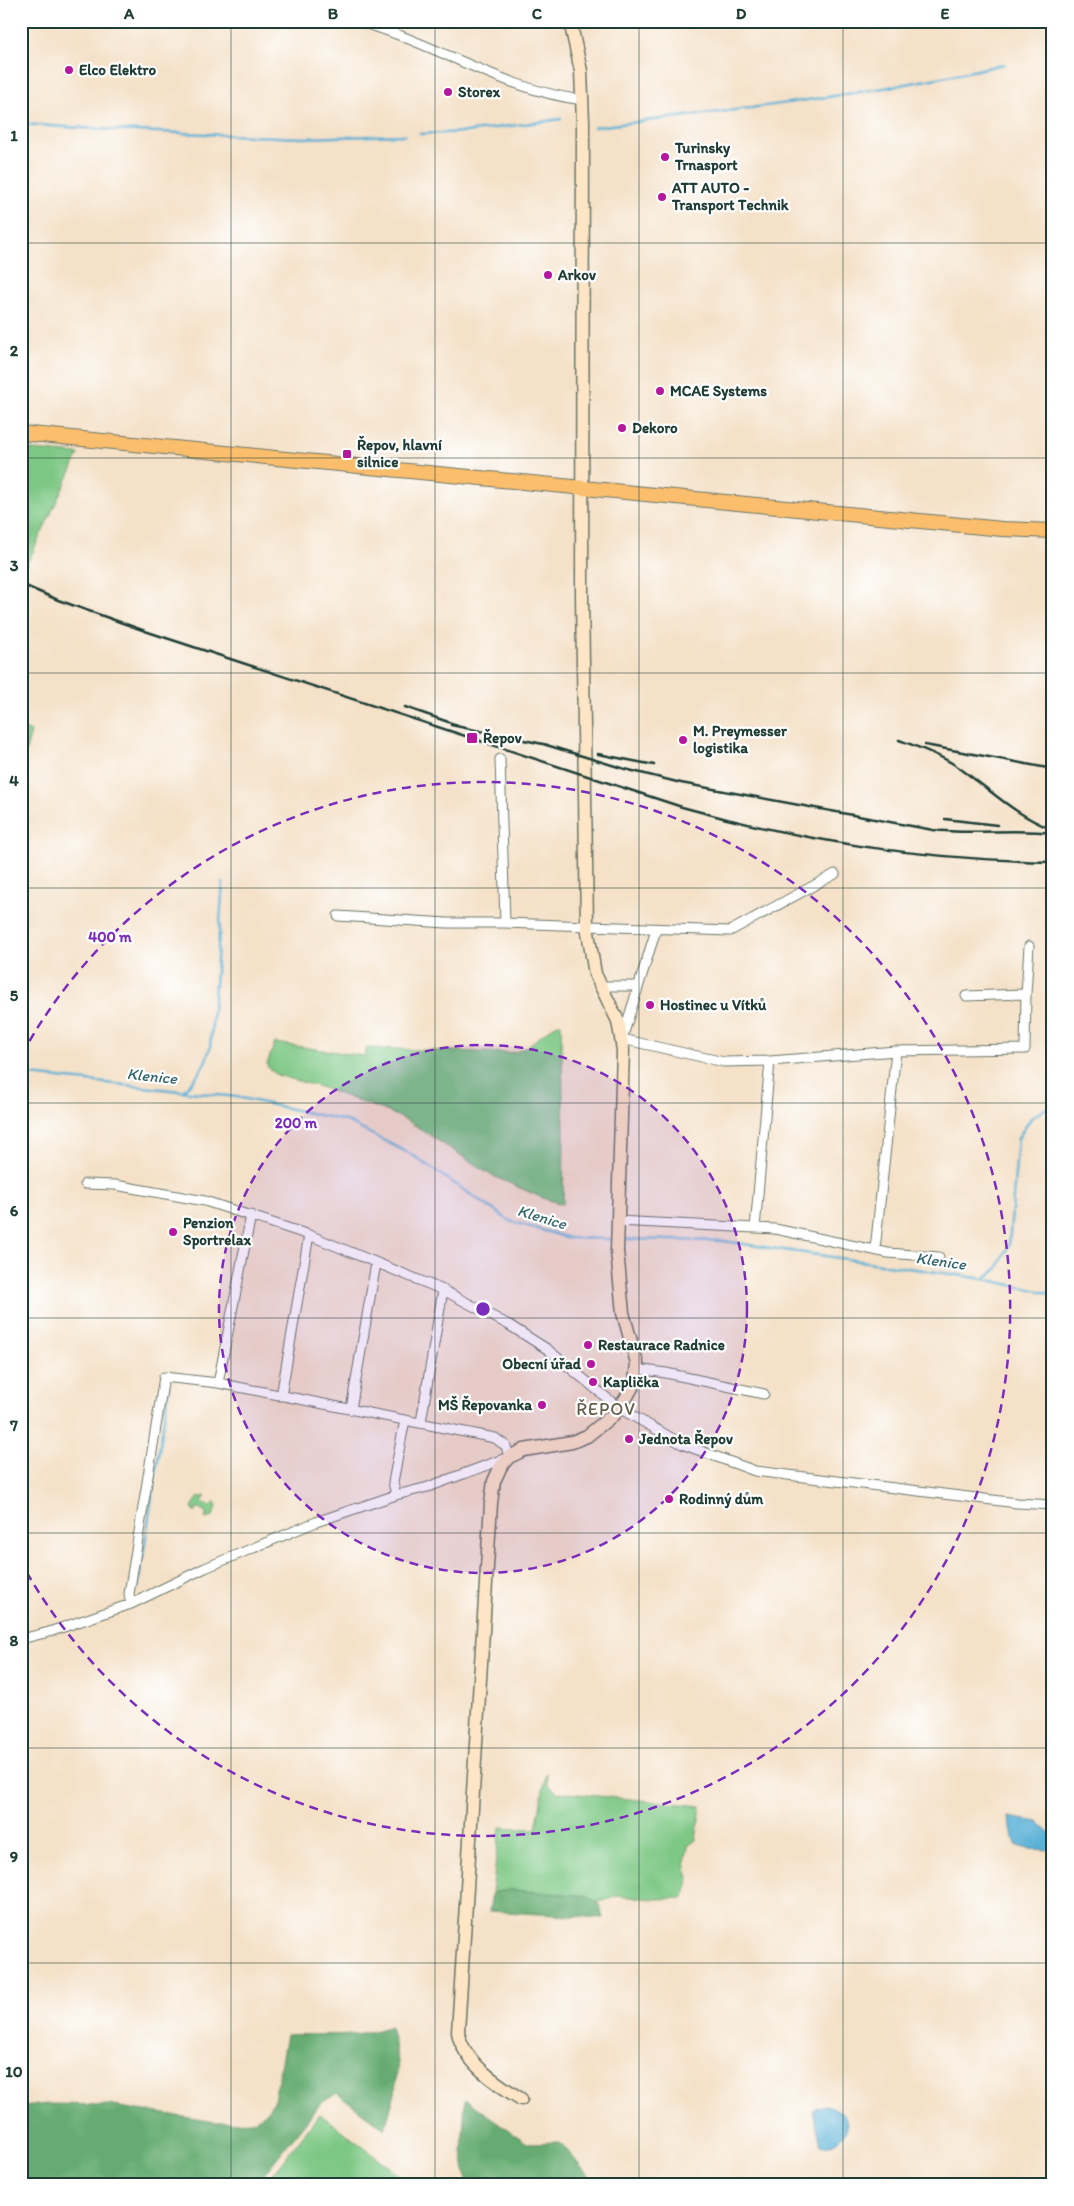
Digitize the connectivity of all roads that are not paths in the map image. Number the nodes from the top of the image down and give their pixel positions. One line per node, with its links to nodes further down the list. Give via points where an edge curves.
1 (356, 21): 3 (street, via 518,84)
2 (570, 21): 3 (street, via 578,52)
3 (582, 100): 5 (street)
4 (21, 433): 5 (main road)
5 (582, 486): 6 (main road, via 1002,529); 11 (street)
6 (1053, 531)
7 (500, 759): 10 (street)
8 (835, 874): 12 (street, via 730,932)
9 (338, 916): 10 (street)
10 (505, 923): 11 (street)
11 (587, 926): 12 (street); 14 (street)
12 (656, 930): 15 (street)
13 (1028, 946): 16 (street)
14 (599, 986): 15 (street); 18 (street, via 618,1021)
15 (638, 986): 18 (street)
16 (1026, 994): 17 (street); 19 (street, via 1025,1049)
17 (966, 996)
18 (622, 1039): 20 (street, via 724,1062); 23 (street)
19 (896, 1051): 20 (street); 26 (street)
20 (770, 1061): 24 (street)
21 (85, 1184): 22 (street, via 115,1184 205,1201)
22 (251, 1215): 25 (street); 31 (street)
23 (617, 1224): 24 (street); 30 (street, via 623,1313)
24 (755, 1228): 26 (street, via 775,1229)
25 (309, 1235): 28 (street); 33 (street)
26 (876, 1250): 27 (street)
27 (939, 1257)
28 (376, 1263): 29 (street); 35 (street)
29 (443, 1290): 34 (street, via 547,1349); 37 (street)
30 (637, 1369): 32 (street); 34 (street, via 635,1382)
31 (218, 1383): 33 (street); 41 (street, via 164,1377)
32 (764, 1394)
33 (281, 1396): 35 (street)
34 (619, 1408): 38 (street, via 599,1428 580,1440 524,1450); 40 (street, via 682,1444 755,1471)
35 (351, 1409): 36 (street)
36 (406, 1420): 37 (street); 39 (street, via 393,1482)
37 (421, 1422): 38 (street, via 495,1438 506,1446)
38 (509, 1457): 39 (street, via 428,1487); 43 (street, via 494,1481 489,1519 458,2032 463,2046 481,2068)
39 (396, 1495): 41 (street, via 316,1522 205,1568)
40 (1053, 1505)
41 (130, 1604): 42 (street)
42 (21, 1639)
43 (521, 2098)

